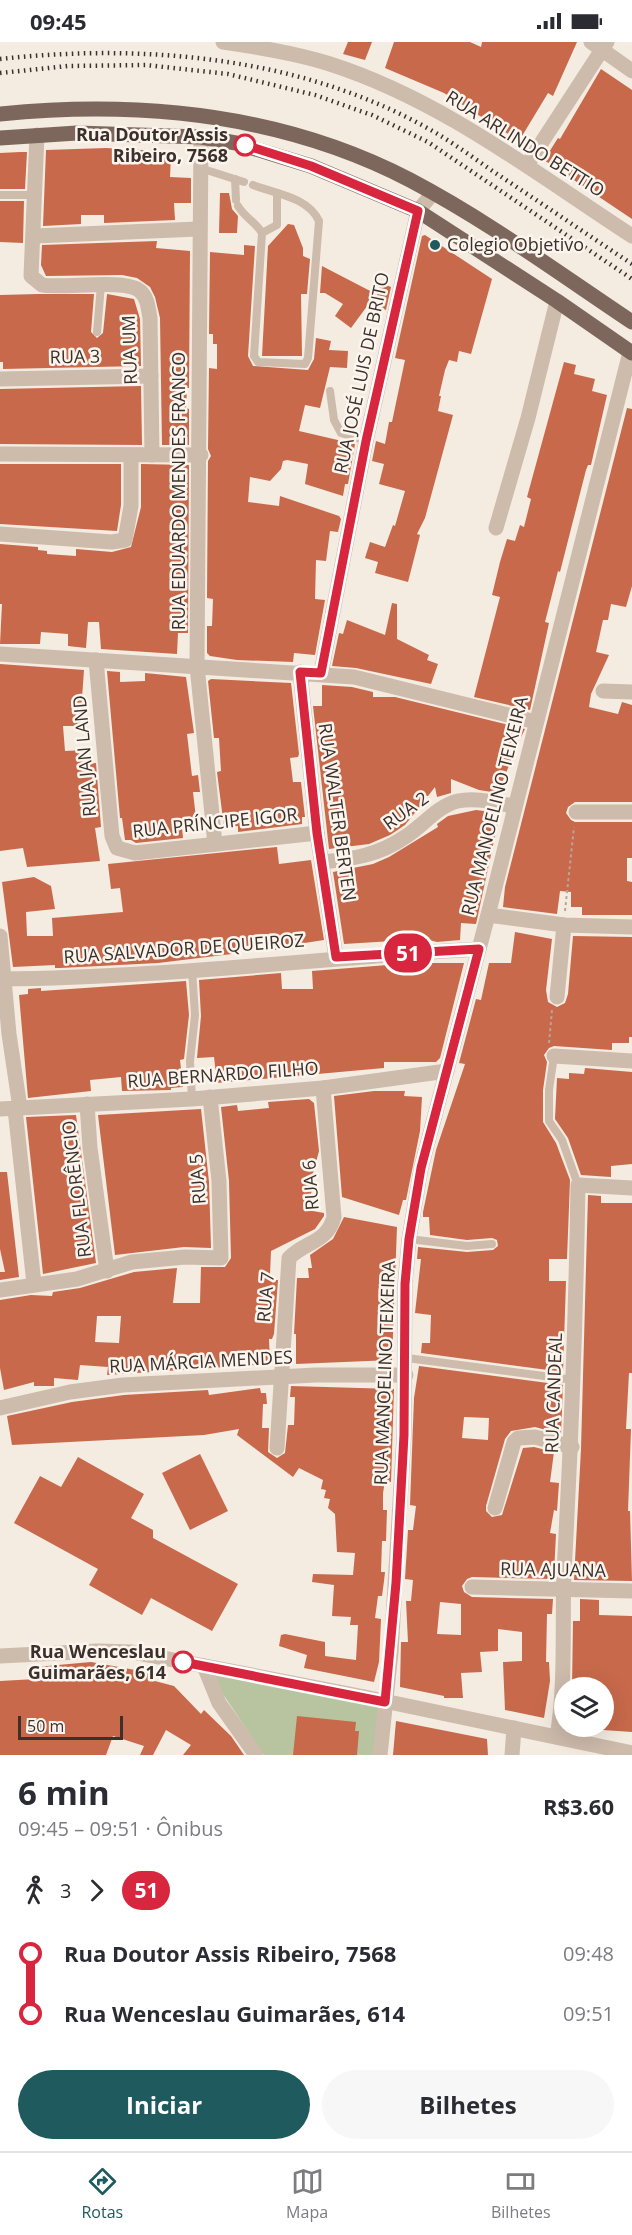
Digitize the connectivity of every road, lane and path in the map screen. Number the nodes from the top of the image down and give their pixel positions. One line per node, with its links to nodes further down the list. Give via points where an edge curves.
1 (223, 42): 8 (street, RUA ARLINDO BETTIO, via 292,54 357,73 454,119)
2 (600, 45): 3 (street); 8 (street)
3 (632, 71)
4 (0, 114): 12 (main road, via 150,109 233,119 319,142 367,160)
5 (37, 135): 6 (main road); 7 (main road); 14 (street)
6 (201, 137): 9 (street, RUA EDUARDO MENDES FRANCO); 15 (main road, via 236,143 311,166)
7 (0, 138)
8 (527, 165): 19 (street, RUA ARLINDO BETTIO)
9 (200, 168): 10 (lane); 16 (street, RUA EDUARDO MENDES FRANCO)
10 (235, 179): 11 (lane); 17 (lane, via 237,203 244,216)
11 (276, 193): 17 (lane, via 277,225); 17 (lane, via 314,210 319,221 305,364 258,362 254,356)
12 (433, 193): 15 (street, RUA JOSÉ LUIS DE BRITO); 22 (main road)
13 (0, 195): 14 (lane)
14 (36, 195): 18 (street)
15 (418, 211): 21 (main road); 28 (street, RUA JOSÉ LUIS DE BRITO)
16 (198, 229): 18 (street); 32 (street, RUA EDUARDO MENDES FRANCO)
17 (262, 232)
18 (34, 236): 20 (street, RUA UM, via 30,269 37,283)
19 (632, 236)
20 (101, 285): 23 (lane); 25 (street, RUA UM, via 135,288 145,297 150,318)
21 (557, 301): 24 (main road); 33 (street)
22 (632, 322)
23 (97, 332)
24 (631, 353): 42 (street, RUA MANOELINO TEIXEIRA)
25 (151, 376): 26 (street, RUA 3); 31 (street, RUA UM)
26 (0, 379)
27 (330, 392): 28 (lane, via 334,420 341,433)
28 (366, 441): 39 (street, RUA JOSÉ LUIS DE BRITO)
29 (0, 454): 30 (street)
30 (131, 455): 31 (street); 34 (street, via 125,540)
31 (152, 455): 32 (street)
32 (201, 455): 37 (street, RUA EDUARDO MENDES FRANCO)
33 (496, 528)
34 (0, 534)
35 (0, 654): 36 (street)
36 (96, 660): 37 (street); 48 (street, RUA JAN LAND, via 112,836)
37 (197, 666): 38 (street); 47 (street, RUA EDUARDO MENDES FRANCO)
38 (300, 672): 39 (street); 46 (street, RUA WALTER BERTEN)
39 (321, 673): 42 (street, via 384,683)
40 (603, 691): 41 (street)
41 (632, 692)
42 (536, 722): 43 (street, RUA MANOELINO TEIXEIRA)
43 (513, 806): 49 (street, RUA 2, via 473,800 455,802 387,848 366,857); 50 (street, RUA MANOELINO TEIXEIRA)
44 (576, 812): 45 (street); 51 (path)
45 (632, 812)
46 (317, 833): 47 (street, RUA PRÍNCIPE IGOR); 49 (street, RUA WALTER BERTEN)
47 (215, 844): 48 (street, RUA PRÍNCIPE IGOR, via 135,853)
48 (117, 848)
49 (322, 862): 55 (street, RUA WALTER BERTEN)
50 (488, 915): 51 (street); 54 (street, RUA MANOELINO TEIXEIRA)
51 (564, 925): 52 (street); 58 (street)
52 (632, 927)
53 (0, 936): 57 (street)
54 (479, 949): 55 (street, RUA SALVADOR DE QUEIROZ); 61 (street, RUA MANOELINO TEIXEIRA)
55 (336, 957): 56 (street, RUA SALVADOR DE QUEIROZ)
56 (192, 969): 57 (street, RUA SALVADOR DE QUEIROZ, via 93,978); 64 (lane)
57 (2, 979): 66 (street)
58 (557, 997): 59 (path, via 552,1008 549,1052 549,1056)
59 (554, 1056): 60 (street); 67 (lane, RUA CANDEAL, via 549,1121 562,1140)
60 (632, 1061)
61 (447, 1071): 62 (street, RUA BERNARDO FILHO); 69 (street, RUA MANOELINO TEIXEIRA, via 421,1168)
62 (323, 1088): 63 (street, RUA BERNARDO FILHO); 71 (street, RUA 6, via 334,1216 327,1233)
63 (210, 1097): 64 (street, RUA BERNARDO FILHO); 72 (street, RUA 5, via 219,1180 221,1258 149,1260)
64 (192, 1099): 65 (street, RUA BERNARDO FILHO)
65 (87, 1104): 66 (street, RUA BERNARDO FILHO); 72 (street, RUA FLORÊNCIO)
66 (12, 1109): 73 (street)
67 (578, 1185): 68 (street); 78 (street, RUA CANDEAL)
68 (632, 1188)
69 (409, 1239): 70 (lane, via 467,1246); 75 (street, RUA MANOELINO TEIXEIRA)
70 (492, 1244)
71 (289, 1258): 77 (street, RUA 7)
72 (107, 1271): 73 (street)
73 (34, 1284): 74 (street)
74 (0, 1290)
75 (406, 1358): 76 (street, RUA MANOELINO TEIXEIRA); 78 (lane)
76 (406, 1375): 77 (street, RUA MÁRCIA MENDES); 89 (street, RUA MANOELINO TEIXEIRA, via 396,1583)
77 (280, 1377): 79 (street, RUA MÁRCIA MENDES, via 101,1387); 81 (street, RUA 7)
78 (574, 1380): 80 (street, RUA CANDEAL)
79 (0, 1408)
80 (572, 1447): 82 (street, via 535,1437 518,1437); 84 (street, RUA CANDEAL)
81 (277, 1448)
82 (495, 1508)
83 (472, 1587): 84 (street, RUA AJUANA)
84 (564, 1589): 85 (street, RUA AJUANA); 88 (street, RUA CANDEAL)
85 (632, 1591)
86 (0, 1656): 87 (street, via 132,1652)
87 (204, 1666): 89 (street); 94 (street, via 219,1703)
88 (562, 1677)
89 (385, 1702): 90 (street); 95 (street, RUA MANOELINO TEIXEIRA)
90 (514, 1728): 91 (street); 96 (street)
91 (554, 1736)
92 (557, 1737): 93 (street)
93 (632, 1753)
94 (256, 1755)
95 (380, 1755)
96 (512, 1755)

